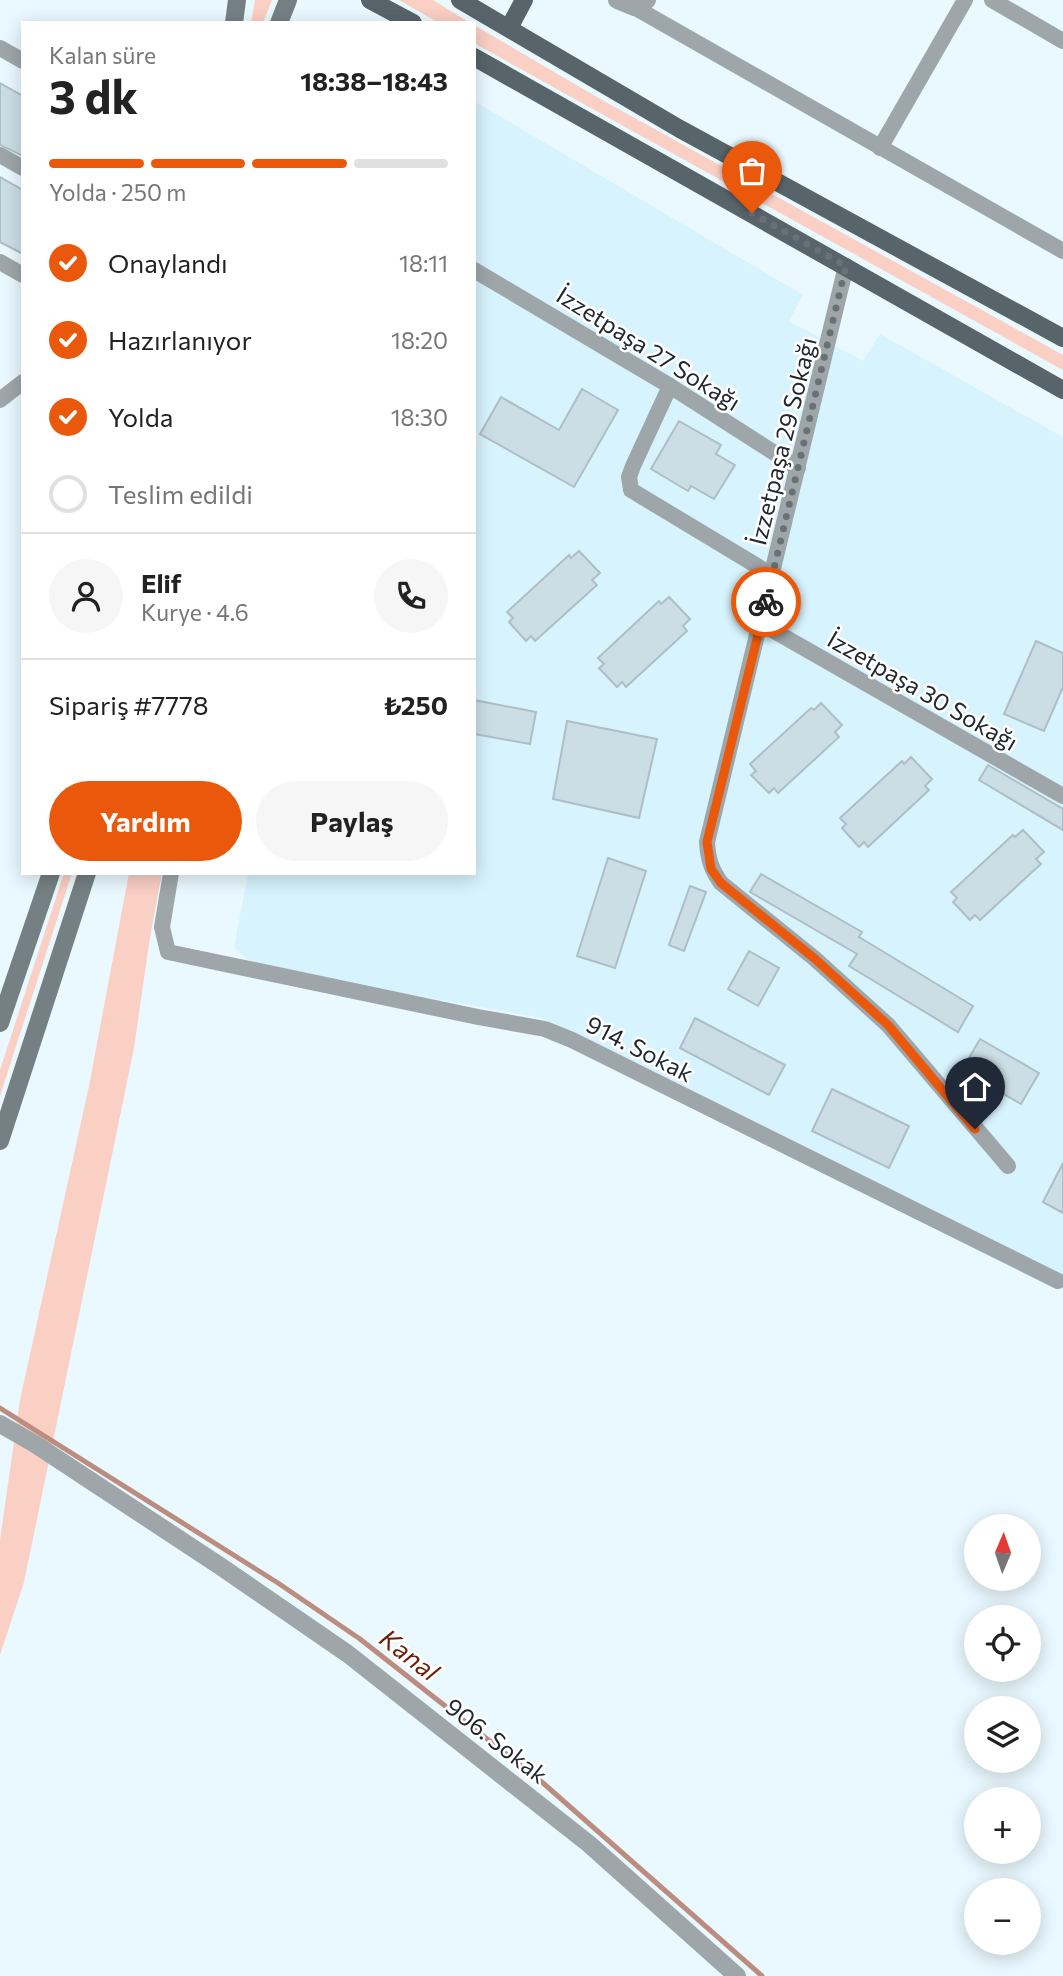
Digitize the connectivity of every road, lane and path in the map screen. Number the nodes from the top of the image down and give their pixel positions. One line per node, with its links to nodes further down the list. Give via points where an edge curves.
1 (237, 0): 9 (main road)
2 (288, 0): 10 (main road)
3 (370, 0): 11 (main road)
4 (460, 0): 12 (main road)
5 (524, 0): 12 (main road)
6 (965, 0): 17 (street)
7 (997, 1): 13 (street)
8 (632, 2): 17 (street)
9 (234, 21)
10 (280, 21)
11 (409, 21)
12 (509, 28): 25 (main road, via 680,129)
13 (1063, 41)
14 (0, 48): 16 (street)
15 (476, 58): 22 (main road)
16 (21, 60)
17 (880, 148): 20 (street)
18 (0, 155): 19 (street)
19 (21, 167)
20 (1063, 251)
21 (0, 262): 24 (street)
22 (846, 266): 28 (main road); 30 (street, İzzetpaşa 29 Sokağı)
23 (476, 271): 27 (street, İzzetpaşa 27 Sokağı)
24 (21, 274)
25 (1063, 338)
26 (21, 384): 29 (street)
27 (670, 386): 30 (street, İzzetpaşa 27 Sokağı); 31 (street, via 633,466 631,490)
28 (1063, 390)
29 (0, 400)
30 (798, 468): 31 (street, İzzetpaşa 29 Sokağı)
31 (772, 575): 32 (street, İzzetpaşa 29 Sokağı)
32 (760, 623): 33 (street, İzzetpaşa 30 Sokağı); 39 (street, İzzetpaşa 29 Sokağı, via 707,842 711,869 721,883 888,1025)
33 (1063, 796)
34 (50, 875): 37 (main road)
35 (86, 875): 38 (main road)
36 (171, 875): 40 (street, 914. Sokak, via 162,928 168,952 545,1029)
37 (0, 1023)
38 (0, 1141)
39 (1007, 1167)
40 (1058, 1281)
41 (0, 1424): 42 (street, 906. Sokak, via 348,1654 589,1844)
42 (737, 1976)

